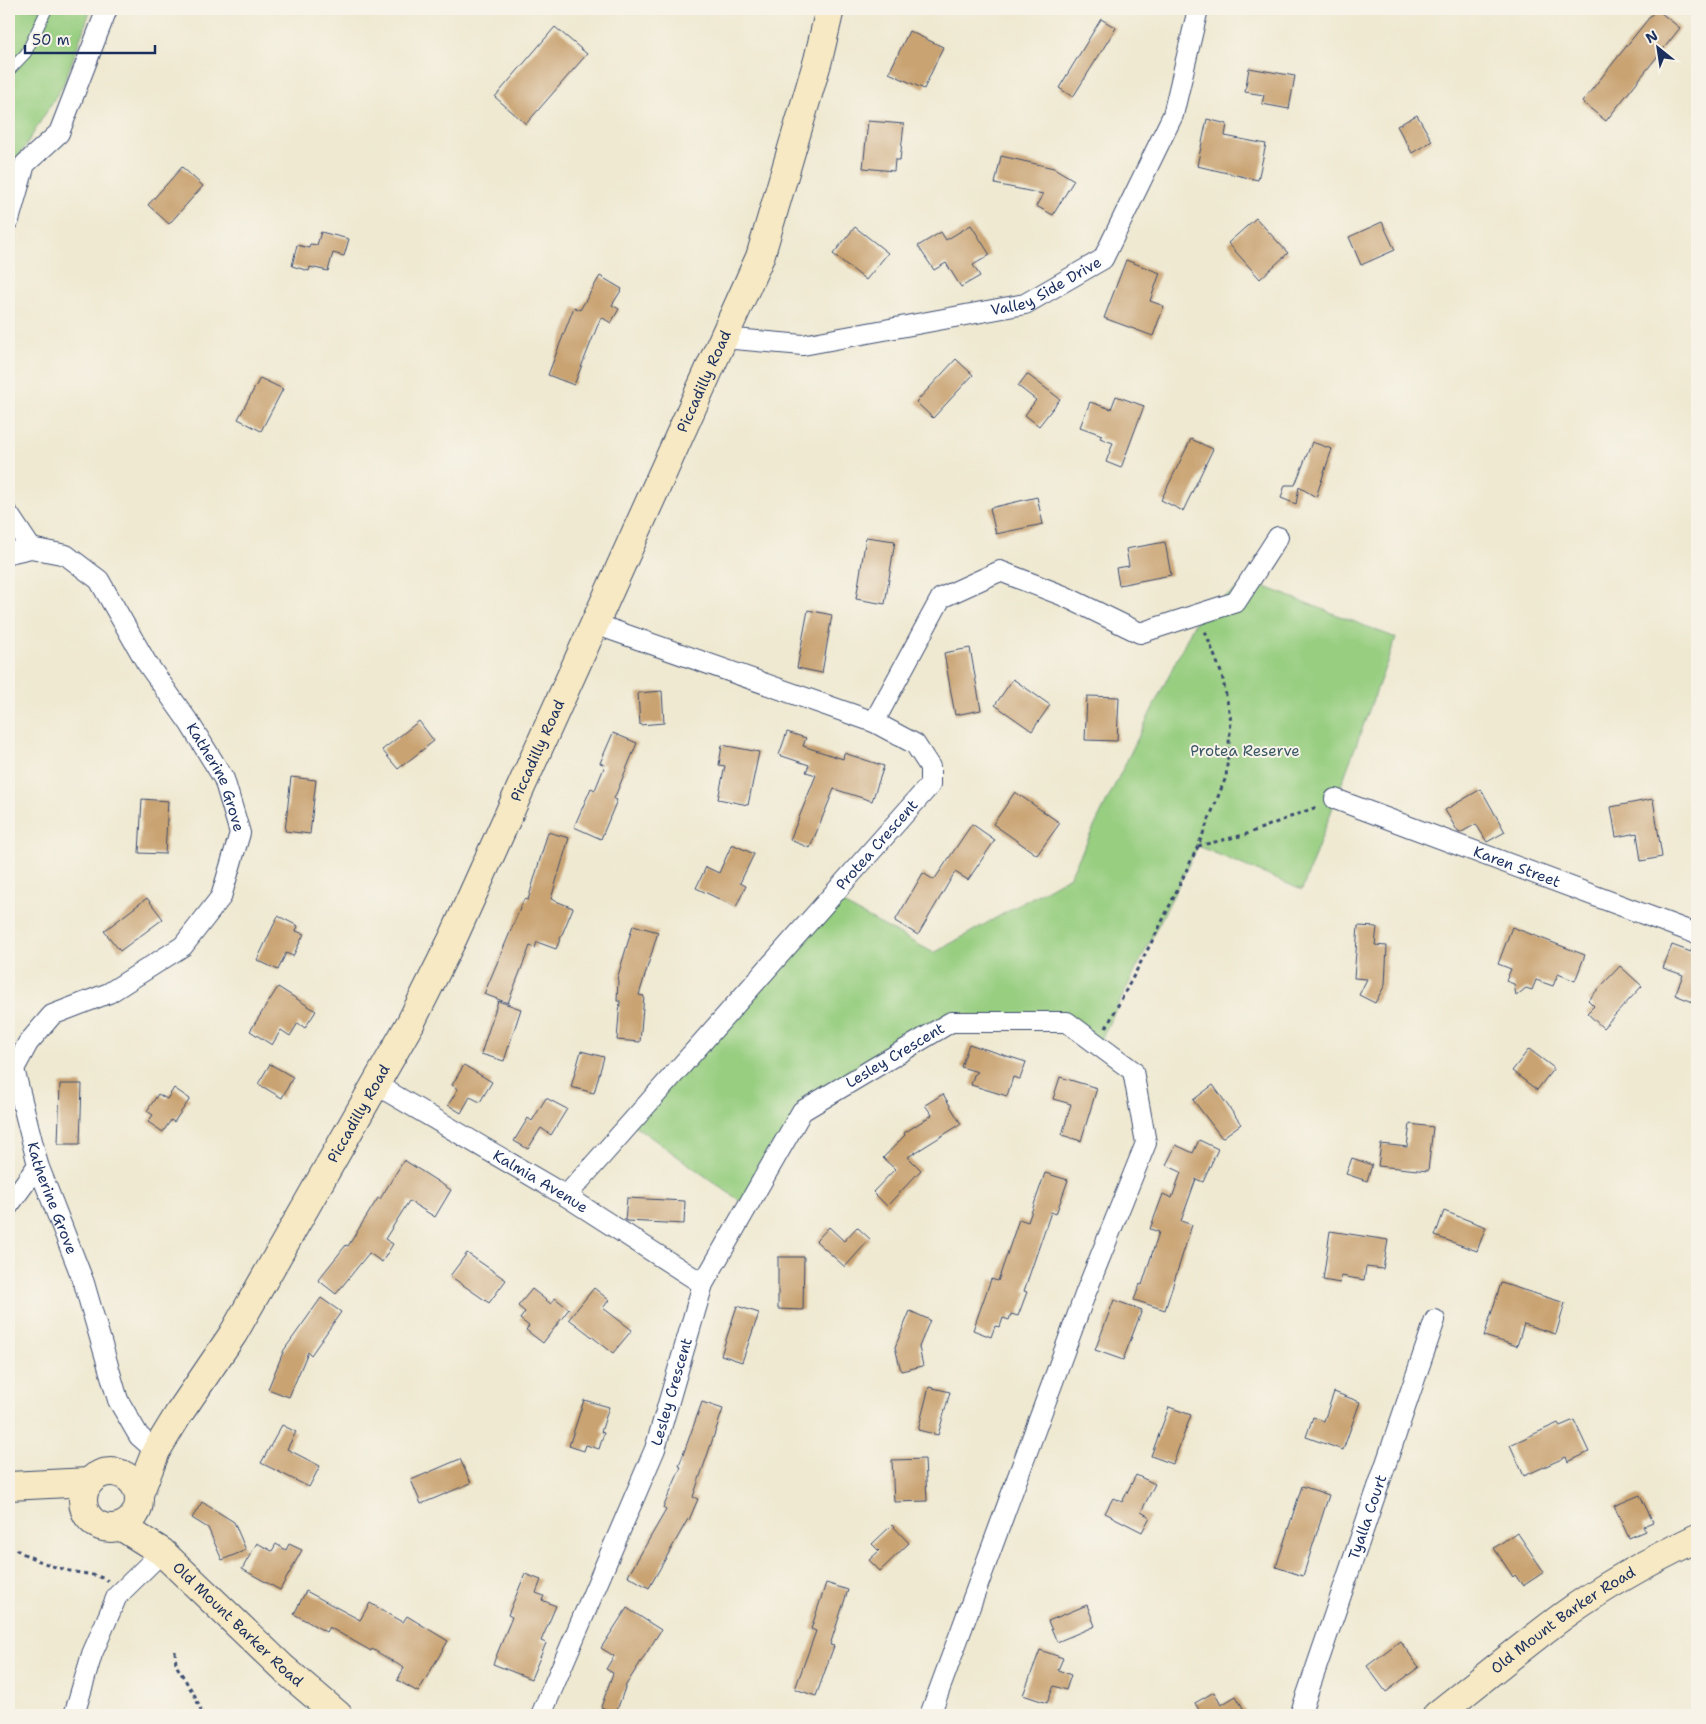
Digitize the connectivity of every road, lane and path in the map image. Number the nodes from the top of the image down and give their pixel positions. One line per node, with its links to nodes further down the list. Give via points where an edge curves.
1 (47, 9): 5 (lane, via 26,53)
2 (107, 9): 6 (street, via 59,133 25,164)
3 (830, 9): 7 (main road, Piccadilly Road, via 760,257)
4 (1198, 9): 7 (street, Valley Side Drive, via 1173,115 1103,259 1025,304 802,345)
5 (9, 71)
6 (9, 220)
7 (723, 338): 13 (main road, Piccadilly Road)
8 (9, 515): 10 (street)
9 (1278, 537): 12 (street, via 1236,602)
10 (21, 540): 11 (street); 20 (street, Katherine Grove, via 66,555 99,580 146,662 224,779 240,833 222,897 183,946 109,993 52,1015 28,1043 14,1069)
11 (9, 553)
12 (1199, 614): 14 (street, via 1140,633 1064,596 1000,571 941,598); 16 (path, via 1222,675 1231,721 1226,776)
13 (594, 624): 14 (street, Protea Crescent); 19 (main road, Piccadilly Road, via 453,938 411,1022)
14 (874, 722): 21 (street, Protea Crescent, via 915,744 930,767 930,786)
15 (1336, 799): 16 (path, via 1244,835); 17 (street, Karen Street)
16 (1198, 846): 18 (path)
17 (1697, 934)
18 (1098, 1045): 23 (street, Lesley Crescent, via 1067,1022 951,1022 802,1111); 39 (street, Lesley Crescent, via 1133,1071 1146,1143 1086,1292)
19 (375, 1084): 21 (street, Kalmia Avenue); 25 (main road, Piccadilly Road, via 233,1334)
20 (38, 1165): 22 (street); 25 (street, Katherine Grove, via 84,1283 118,1400 138,1436)
21 (566, 1196): 23 (street, Kalmia Avenue)
22 (9, 1205)
23 (703, 1284): 38 (street, Lesley Crescent, via 655,1449)
24 (1435, 1320): 40 (street, Tyalla Court)
25 (156, 1451): 27 (main road); 28 (main road, Piccadilly Road)
26 (9, 1486): 27 (main road, via 43,1484 67,1493)
27 (92, 1486): 28 (main road, via 118,1473 135,1485); 29 (main road, via 86,1514 92,1523 108,1529)
28 (139, 1498): 29 (main road, via 136,1514); 32 (main road, Old Mount Barker Road)
29 (122, 1527): 32 (main road, Old Mount Barker Road)
30 (1697, 1538): 41 (main road, Old Mount Barker Road, via 1602,1590 1563,1616)
31 (9, 1544): 33 (path, via 18,1551 66,1570 101,1577)
32 (162, 1552): 33 (street); 37 (main road, Old Mount Barker Road, via 284,1669)
33 (122, 1591): 36 (street, via 92,1654)
34 (175, 1651): 35 (path, via 176,1664)
35 (202, 1711)
36 (74, 1715)
37 (338, 1715)
38 (541, 1715)
39 (930, 1715)
40 (1300, 1715)
41 (1438, 1715)

